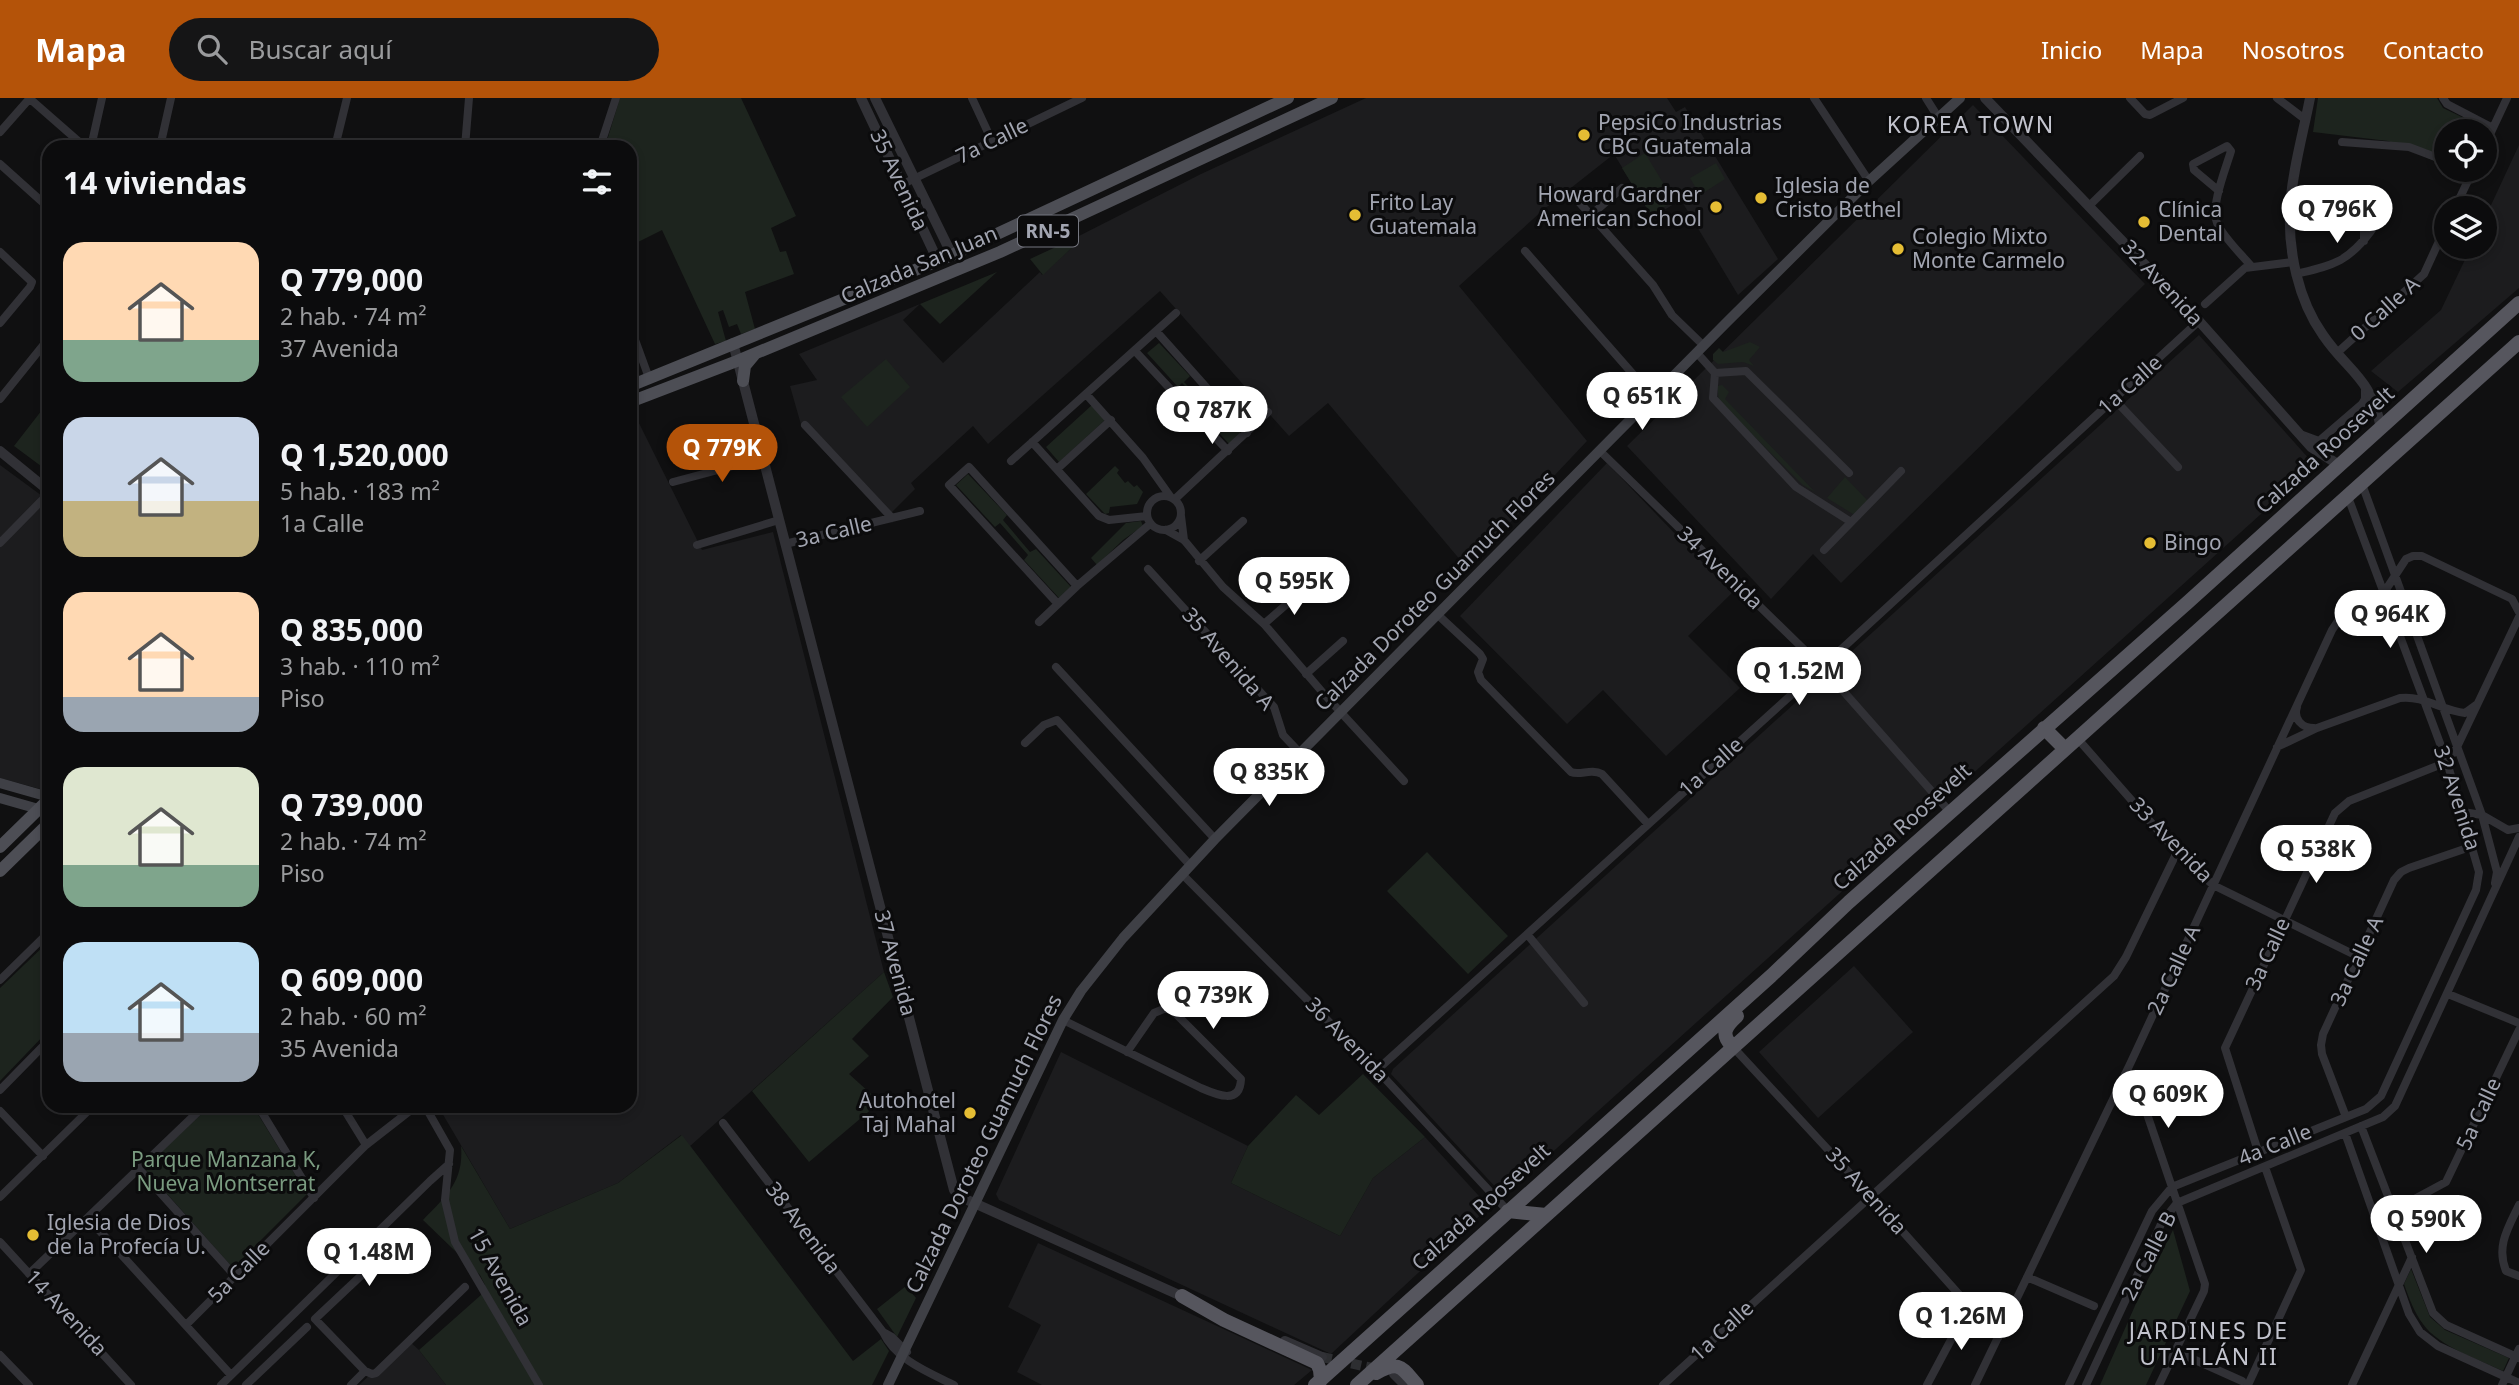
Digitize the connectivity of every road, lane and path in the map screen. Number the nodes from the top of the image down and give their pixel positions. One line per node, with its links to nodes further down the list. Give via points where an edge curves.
1 (30, 98): 27 (street); 28 (street)
2 (102, 98): 29 (street)
3 (172, 98): 30 (street)
4 (347, 98): 31 (street)
5 (468, 98): 32 (street)
6 (616, 98): 33 (street)
7 (861, 98): 41 (street, 35 Avenida)
8 (875, 98): 39 (street, 35 Avenida)
9 (972, 98): 34 (street)
10 (1082, 98): 34 (street, 7a Calle)
11 (1288, 98): 52 (main road, Calzada San Juan / RN-5)
12 (1332, 98): 68 (main road, Calzada San Juan / RN-5, via 1012,247)
13 (1814, 98): 40 (street)
14 (1926, 98): 23 (street)
15 (1960, 98): 23 (main road, Calzada Doroteo Guamuch Flores)
16 (1985, 98): 46 (street, 32 Avenida)
17 (2130, 98): 18 (street, via 2150,115)
18 (2183, 98)
19 (2277, 98): 26 (street)
20 (2311, 98): 26 (street)
21 (2443, 98): 24 (street)
22 (2507, 98): 25 (street)
23 (1938, 117): 40 (main road, Calzada Doroteo Guamuch Flores)
24 (2476, 119)
25 (2497, 119)
26 (2306, 120): 54 (street, via 2290,208)
27 (0, 132)
28 (77, 140)
29 (93, 140)
30 (162, 140)
31 (337, 140)
32 (465, 140)
33 (602, 140)
34 (992, 141): 39 (street, 7a Calle)
35 (2342, 142): 37 (street, via 2409,147)
36 (2140, 156): 46 (street)
37 (2434, 156)
38 (0, 164): 45 (street)
39 (914, 179): 41 (street, 7a Calle); 52 (street, 35 Avenida)
40 (1869, 181): 67 (main road, Calzada Doroteo Guamuch Flores)
41 (901, 185): 53 (street, 35 Avenida)
42 (1622, 188): 47 (street)
43 (2219, 191): 43 (street, via 2231,151 2227,146 2193,164); 55 (street, via 2217,223)
44 (1571, 193): 47 (street)
45 (42, 202)
46 (2088, 206): 60 (street, 32 Avenida)
47 (1591, 215): 67 (street, via 1653,285)
48 (2364, 241): 48 (street, via 2364,217 2383,212); 56 (street, via 2345,257)
49 (1525, 251): 78 (street)
50 (0, 252): 61 (street, via 32,282)
51 (2434, 252): 70 (street, 0 Calle A, via 2424,274)
52 (952, 255): 53 (main road, Calzada San Juan / RN-5)
53 (938, 261): 63 (main road, Calzada San Juan / RN-5)
54 (2293, 262): 55 (street); 56 (street)
55 (2252, 267): 58 (street, via 2245,268)
56 (2296, 274): 70 (street, via 2310,313)
57 (2519, 303): 85 (highway, Calzada Roosevelt)
58 (2205, 304)
59 (1176, 313): 62 (street)
60 (2199, 321): 81 (street, 1a Calle); 87 (street, 32 Avenida)
61 (0, 323)
62 (1156, 331): 69 (street); 86 (street)
63 (733, 343): 71 (street, 37 Avenida); 73 (main road, Calzada San Juan / RN-5)
64 (637, 345): 73 (street)
65 (42, 347): 79 (street)
66 (2515, 347): 100 (highway)
67 (1701, 349): 72 (street); 78 (main road, Calzada Doroteo Guamuch Flores)
68 (757, 351): 71 (main road, Calzada San Juan / RN-5); 74 (main road, via 745,366)
69 (1135, 351): 77 (street); 90 (street)
70 (2338, 352): 76 (street)
71 (737, 360): 74 (street, 37 Avenida); 80 (main road, Calzada San Juan / RN-5)
72 (1715, 373): 98 (street, via 1746,371); 111 (street, via 1713,398 1796,487)
73 (649, 378): 75 (main road, Calzada San Juan / RN-5)
74 (743, 381): 92 (street, 37 Avenida)
75 (637, 383)
76 (2365, 383): 85 (street); 87 (street, via 2362,404 2319,441)
77 (1086, 394): 83 (street); 88 (street)
78 (1653, 397): 91 (main road, Calzada Doroteo Guamuch Flores)
79 (0, 399)
80 (637, 399)
81 (2114, 399): 95 (street); 133 (street, 1a Calle)
82 (1268, 412): 86 (street)
83 (1111, 420): 96 (street); 103 (street)
84 (805, 425): 107 (street)
85 (2381, 428): 94 (highway, Calzada Roosevelt)
86 (1247, 433): 90 (street)
87 (2300, 434): 94 (street, 32 Avenida)
88 (1032, 442): 93 (street); 96 (street)
89 (0, 451): 101 (street)
90 (1228, 451): 103 (street)
91 (1601, 452): 127 (main road, Calzada Doroteo Guamuch Flores); 133 (street, 34 Avenida)
92 (763, 458): 99 (street); 108 (street, 37 Avenida)
93 (1012, 461)
94 (2339, 465): 140 (highway, Calzada Roosevelt)
95 (2178, 467)
96 (1057, 469): 109 (street, via 1099,516)
97 (1901, 471): 111 (street)
98 (1849, 473)
99 (673, 482)
100 (2362, 484): 102 (highway); 120 (street, 32 Avenida)
101 (42, 486)
102 (2348, 496): 123 (street, 32 Avenida); 142 (highway)
103 (1173, 498): 106 (street); 109 (street, via 1160,495 1151,501)
104 (42, 499): 114 (street)
105 (920, 511): 107 (street, 3a Calle)
106 (1181, 516): 112 (street); 113 (street)
107 (888, 519): 115 (street, 3a Calle)
108 (779, 520): 115 (street, 37 Avenida); 116 (street)
109 (1149, 520): 112 (street, via 1157,529); 121 (street)
110 (1242, 522): 118 (street)
111 (1852, 522): 117 (street)
112 (1166, 530): 113 (street)
113 (1184, 540): 118 (street)
114 (0, 543)
115 (785, 544): 217 (street, 37 Avenida, via 954,1190)
116 (697, 545)
117 (1824, 550)
118 (1199, 561): 130 (street)
119 (1149, 569): 147 (street, 35 Avenida A, via 1274,707 1283,735)
120 (2396, 577): 123 (street, 2a Calle A); 124 (street, 2a Calle A, via 2406,559 2422,556); 138 (street, 32 Avenida)
121 (1077, 586): 125 (street); 125 (street, via 969,467 949,485)
122 (1304, 589): 130 (street)
123 (2385, 591): 135 (street, 32 Avenida); 136 (street, 2a Calle A, via 2344,612)
124 (2516, 598): 126 (street)
125 (1058, 604): 129 (street)
126 (2519, 612)
127 (1438, 615): 139 (main road, Calzada Doroteo Guamuch Flores); 158 (street, via 1480,654 1481,680 1571,772 1602,774)
128 (2519, 617): 137 (street)
129 (1039, 621)
130 (1264, 624): 134 (street)
131 (1343, 641): 134 (street)
132 (1056, 667): 162 (street)
133 (1822, 667): 154 (street, 34 Avenida); 158 (street, 1a Calle)
134 (1306, 674): 139 (street)
135 (2422, 699): 138 (street, 32 Avenida); 141 (street, via 2400,698); 148 (street, 32 Avenida)
136 (2298, 702): 141 (street, via 2299,722); 144 (street, 2a Calle A)
137 (2478, 704): 138 (street, 32 Avenida, via 2465,713); 145 (street)
138 (2441, 707): 145 (street, 32 Avenida)
139 (1342, 712): 147 (main road, Calzada Doroteo Guamuch Flores); 149 (street)
140 (2044, 728): 146 (highway); 154 (highway, Calzada Roosevelt)
141 (2317, 728): 144 (street)
142 (2077, 738): 146 (highway); 165 (street, 33 Avenida)
143 (1025, 743): 166 (street, 36 Avenida, via 1044,725 1057,720)
144 (2277, 747): 168 (street, 2a Calle A)
145 (2457, 747): 148 (street); 157 (street, 32 Avenida)
146 (2065, 749): 184 (highway)
147 (1301, 754): 162 (main road, Calzada Doroteo Guamuch Flores)
148 (2447, 762): 155 (street, 32 Avenida); 171 (street, 3a Calle, via 2349,801 2334,813)
149 (1404, 781)
150 (0, 783): 151 (main road)
151 (42, 796)
152 (0, 798): 153 (main road)
153 (42, 810)
154 (1950, 812): 178 (highway, Calzada Roosevelt)
155 (2463, 812): 157 (street); 163 (street, 32 Avenida)
156 (42, 813): 164 (main road)
157 (2482, 815): 159 (street, via 2508,830); 169 (street, 32 Avenida, via 2497,872)
158 (1648, 824): 174 (street, 1a Calle)
159 (2519, 828)
160 (42, 830): 167 (main road)
161 (2519, 837): 169 (street, 4a Calle)
162 (1215, 839): 166 (main road, Calzada Doroteo Guamuch Flores)
163 (2473, 846): 170 (street, 32 Avenida, via 2479,872); 176 (street, 3a Calle A, via 2401,872)
164 (0, 848)
165 (2177, 852): 168 (street, 33 Avenida); 214 (street, 1a Calle, via 2114,976)
166 (1186, 870): 181 (main road, Calzada Doroteo Guamuch Flores, via 1123,938); 187 (street, 36 Avenida)
167 (0, 871)
168 (2213, 885): 171 (street, 33 Avenida); 188 (street, 2a Calle A)
169 (2492, 897): 173 (street, 4a Calle)
170 (2471, 899): 172 (street, 4a Calle)
171 (2283, 921): 176 (street, 33 Avenida); 205 (street, 3a Calle, via 2227,1040 2226,1056)
172 (2461, 922): 173 (street); 189 (street, 4a Calle)
173 (2477, 929): 179 (street, 4a Calle)
174 (1527, 934): 180 (street); 187 (street, 1a Calle)
175 (42, 939): 177 (street)
176 (2358, 957): 199 (street, 3a Calle A, via 2320,1045)
177 (0, 980)
178 (1752, 991): 184 (highway, via 1745,1009 1726,1028 1725,1038); 221 (highway, Calzada Roosevelt)
179 (2448, 994): 182 (street); 191 (street, 4a Calle)
180 (1584, 1003)
181 (1063, 1020): 186 (street); 217 (main road, Calzada Doroteo Guamuch Flores)
182 (2519, 1023)
183 (2519, 1030): 220 (street, 5a Calle, via 2446,1182)
184 (1732, 1046): 214 (street, 35 Avenida); 222 (highway)
185 (42, 1047): 190 (street)
186 (1127, 1052): 186 (street, via 1219,1096 1229,1097 1241,1087 1241,1079 1166,1008 1154,1013)
187 (1377, 1070): 221 (street, 36 Avenida)
188 (2125, 1074): 213 (street, via 2145,1108); 232 (street, 2a Calle A)
189 (2385, 1089): 191 (street); 199 (street, 4a Calle, via 2366,1109)
190 (0, 1090)
191 (2400, 1096): 201 (street, 4a Calle, via 2383,1117)
192 (0, 1111): 207 (street)
193 (86, 1113): 207 (street)
194 (197, 1113): 211 (street)
195 (262, 1113): 216 (street)
196 (346, 1113): 204 (street)
197 (407, 1113): 204 (street, 5a Calle)
198 (429, 1113): 208 (street, 15 Avenida, via 449,1144)
199 (2346, 1117): 203 (street, 4a Calle)
200 (723, 1123): 244 (street, 38 Avenida, via 888,1342)
201 (2361, 1126): 202 (street, 4a Calle); 220 (street)
202 (2345, 1133): 206 (street, 4a Calle); 225 (street)
203 (2299, 1136): 205 (street, 4a Calle); 206 (street)
204 (366, 1145): 216 (street, 5a Calle)
205 (2258, 1151): 209 (street, 4a Calle)
206 (2304, 1151): 210 (street, 4a Calle)
207 (43, 1156): 215 (street)
208 (449, 1164): 250 (street); 261 (street, 15 Avenida, via 445,1200 455,1242)
209 (2220, 1167): 212 (street); 213 (street, 4a Calle)
210 (2265, 1167): 212 (street, 4a Calle); 256 (street, via 2300,1276)
211 (139, 1169): 223 (street); 230 (street)
212 (2226, 1183): 218 (street, 4a Calle)
213 (2172, 1187): 218 (street); 238 (street, 4a Calle, via 2152,1211)
214 (1870, 1195): 236 (street, 35 Avenida); 266 (street, 1a Calle)
215 (0, 1196)
216 (314, 1198): 230 (street, 5a Calle)
217 (975, 1203): 235 (street, 37 Avenida); 244 (main road, Calzada Doroteo Guamuch Flores)
218 (2177, 1203): 239 (street, 2a Calle B, via 2162,1222); 243 (street, via 2205,1284)
219 (2519, 1205): 231 (street, via 2502,1241 2501,1258 2506,1271)
220 (2394, 1210): 224 (street)
221 (1508, 1211): 222 (highway); 252 (highway, Calzada Roosevelt)
222 (1546, 1215): 253 (highway)
223 (88, 1218): 229 (street); 240 (street)
224 (2399, 1225): 225 (street); 228 (street)
225 (2381, 1235): 233 (street)
226 (400, 1239): 248 (street, via 315,1319)
227 (0, 1242): 229 (street, 14 Avenida)
228 (2412, 1257): 233 (street); 245 (street, via 2433,1313 2440,1320)
229 (29, 1274): 254 (street, 14 Avenida)
230 (235, 1276): 240 (street, 5a Calle)
231 (2519, 1276)
232 (2027, 1277): 237 (street); 242 (street, 2a Calle A)
233 (2399, 1284): 251 (street, via 2420,1332); 272 (street)
234 (465, 1287): 248 (street, via 376,1373)
235 (1182, 1296): 247 (street, 37 Avenida); 252 (highway, via 1317,1363)
236 (1969, 1306): 242 (street, 35 Avenida); 267 (street)
237 (2094, 1306)
238 (2105, 1310): 239 (street); 269 (street, 4a Calle)
239 (2118, 1316): 270 (street, 2a Calle B)
240 (187, 1325): 250 (street)
241 (307, 1327): 259 (street)
242 (1998, 1338): 268 (street, 2a Calle A)
243 (2175, 1351): 256 (street); 271 (street)
244 (903, 1353): 262 (main road, Calzada Doroteo Guamuch Flores); 263 (street)
245 (2518, 1354): 251 (street)
246 (0, 1355): 257 (street)
247 (1322, 1357)
248 (365, 1371): 260 (street)
249 (1394, 1374): 264 (street)
250 (231, 1376): 258 (street)
251 (2504, 1381): 255 (street)
252 (1318, 1382)
253 (1360, 1382): 265 (highway, via 1395,1365)
254 (127, 1383)
255 (2519, 1383)
256 (2248, 1384)
257 (29, 1385)
258 (221, 1385)
259 (246, 1385)
260 (351, 1385)
261 (539, 1385)
262 (888, 1385)
263 (954, 1385)
264 (1405, 1385)
265 (1417, 1385)
266 (1663, 1385)
267 (1927, 1385)
268 (1975, 1385)
269 (2069, 1385)
270 (2087, 1385)
271 (2159, 1385)
272 (2352, 1385)

